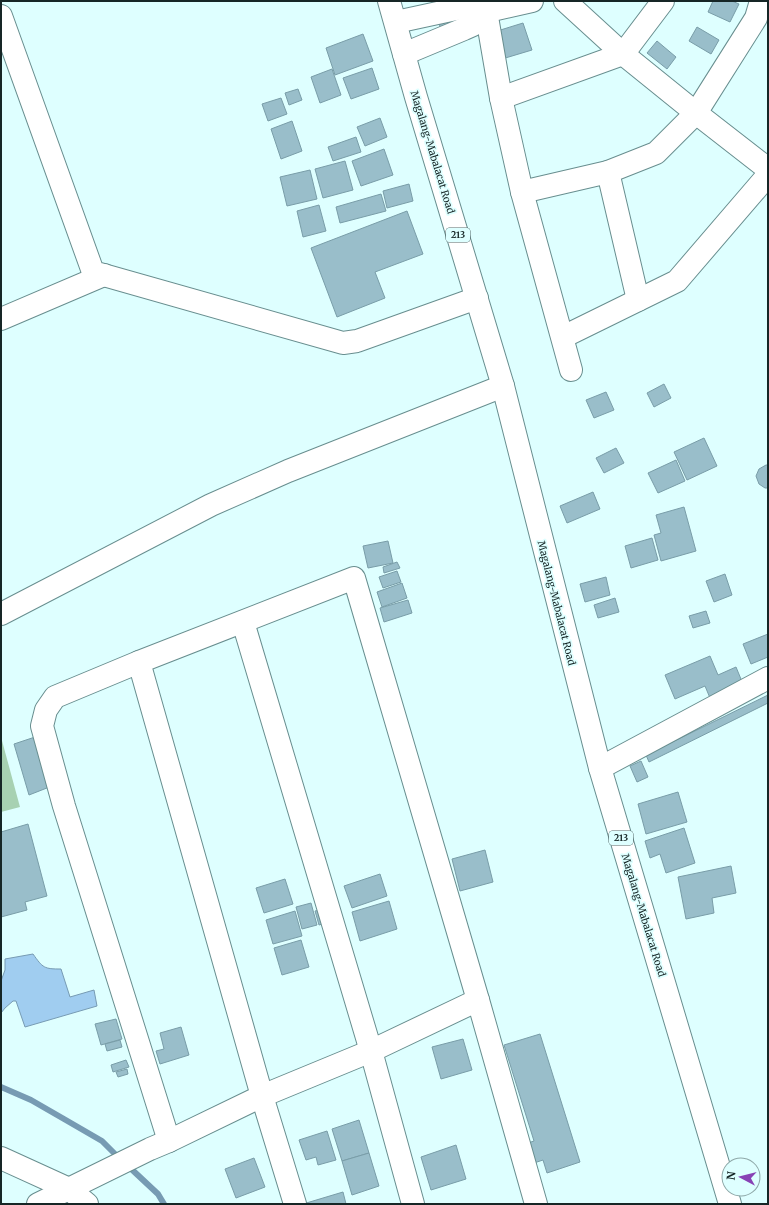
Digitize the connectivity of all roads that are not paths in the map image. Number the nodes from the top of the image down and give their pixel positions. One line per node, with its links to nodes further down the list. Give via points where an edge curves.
1 (390, 1): 9 (street, Magalang-Mabalacat Road / 213)
2 (532, 1): 6 (street)
3 (565, 1): 12 (street)
4 (663, 1): 12 (street)
5 (762, 1): 14 (street, via 756,18)
6 (482, 12): 7 (street, via 468,8); 10 (street, via 473,24); 13 (street)
7 (428, 14): 9 (street); 10 (street)
8 (1, 16): 19 (street, via 93,272)
9 (396, 22): 11 (street, Magalang-Mabalacat Road / 213)
10 (436, 41): 11 (street)
11 (404, 54): 20 (street, Magalang-Mabalacat Road / 213)
12 (623, 54): 13 (street); 14 (street)
13 (501, 98): 18 (street)
14 (696, 113): 15 (street); 16 (street, via 656,153)
15 (768, 169)
16 (608, 172): 18 (street); 21 (street)
17 (768, 176): 21 (street, via 677,281)
18 (522, 192): 23 (street)
19 (104, 275): 20 (street, via 343,343 357,341); 22 (street)
20 (477, 298): 25 (street, Magalang-Mabalacat Road / 213)
21 (638, 300): 23 (street)
22 (1, 319)
23 (563, 337): 24 (street)
24 (571, 370)
25 (503, 386): 26 (street, via 288,471 211,505); 30 (street, Magalang-Mabalacat Road / 213)
26 (1, 614)
27 (243, 622): 28 (street); 31 (street, via 354,578); 32 (street)
28 (139, 662): 33 (street); 34 (street, via 55,697 46,710 42,726)
29 (768, 678): 30 (street)
30 (600, 768): 42 (street, Magalang-Mabalacat Road / 213)
31 (478, 1000): 32 (street); 41 (street)
32 (371, 1051): 33 (street); 40 (street)
33 (262, 1096): 34 (street); 39 (street)
34 (159, 1145): 36 (street)
35 (1, 1158): 36 (street)
36 (69, 1189): 37 (street); 38 (street)
37 (38, 1204)
38 (87, 1204)
39 (295, 1204)
40 (413, 1204)
41 (536, 1204)
42 (730, 1204)

